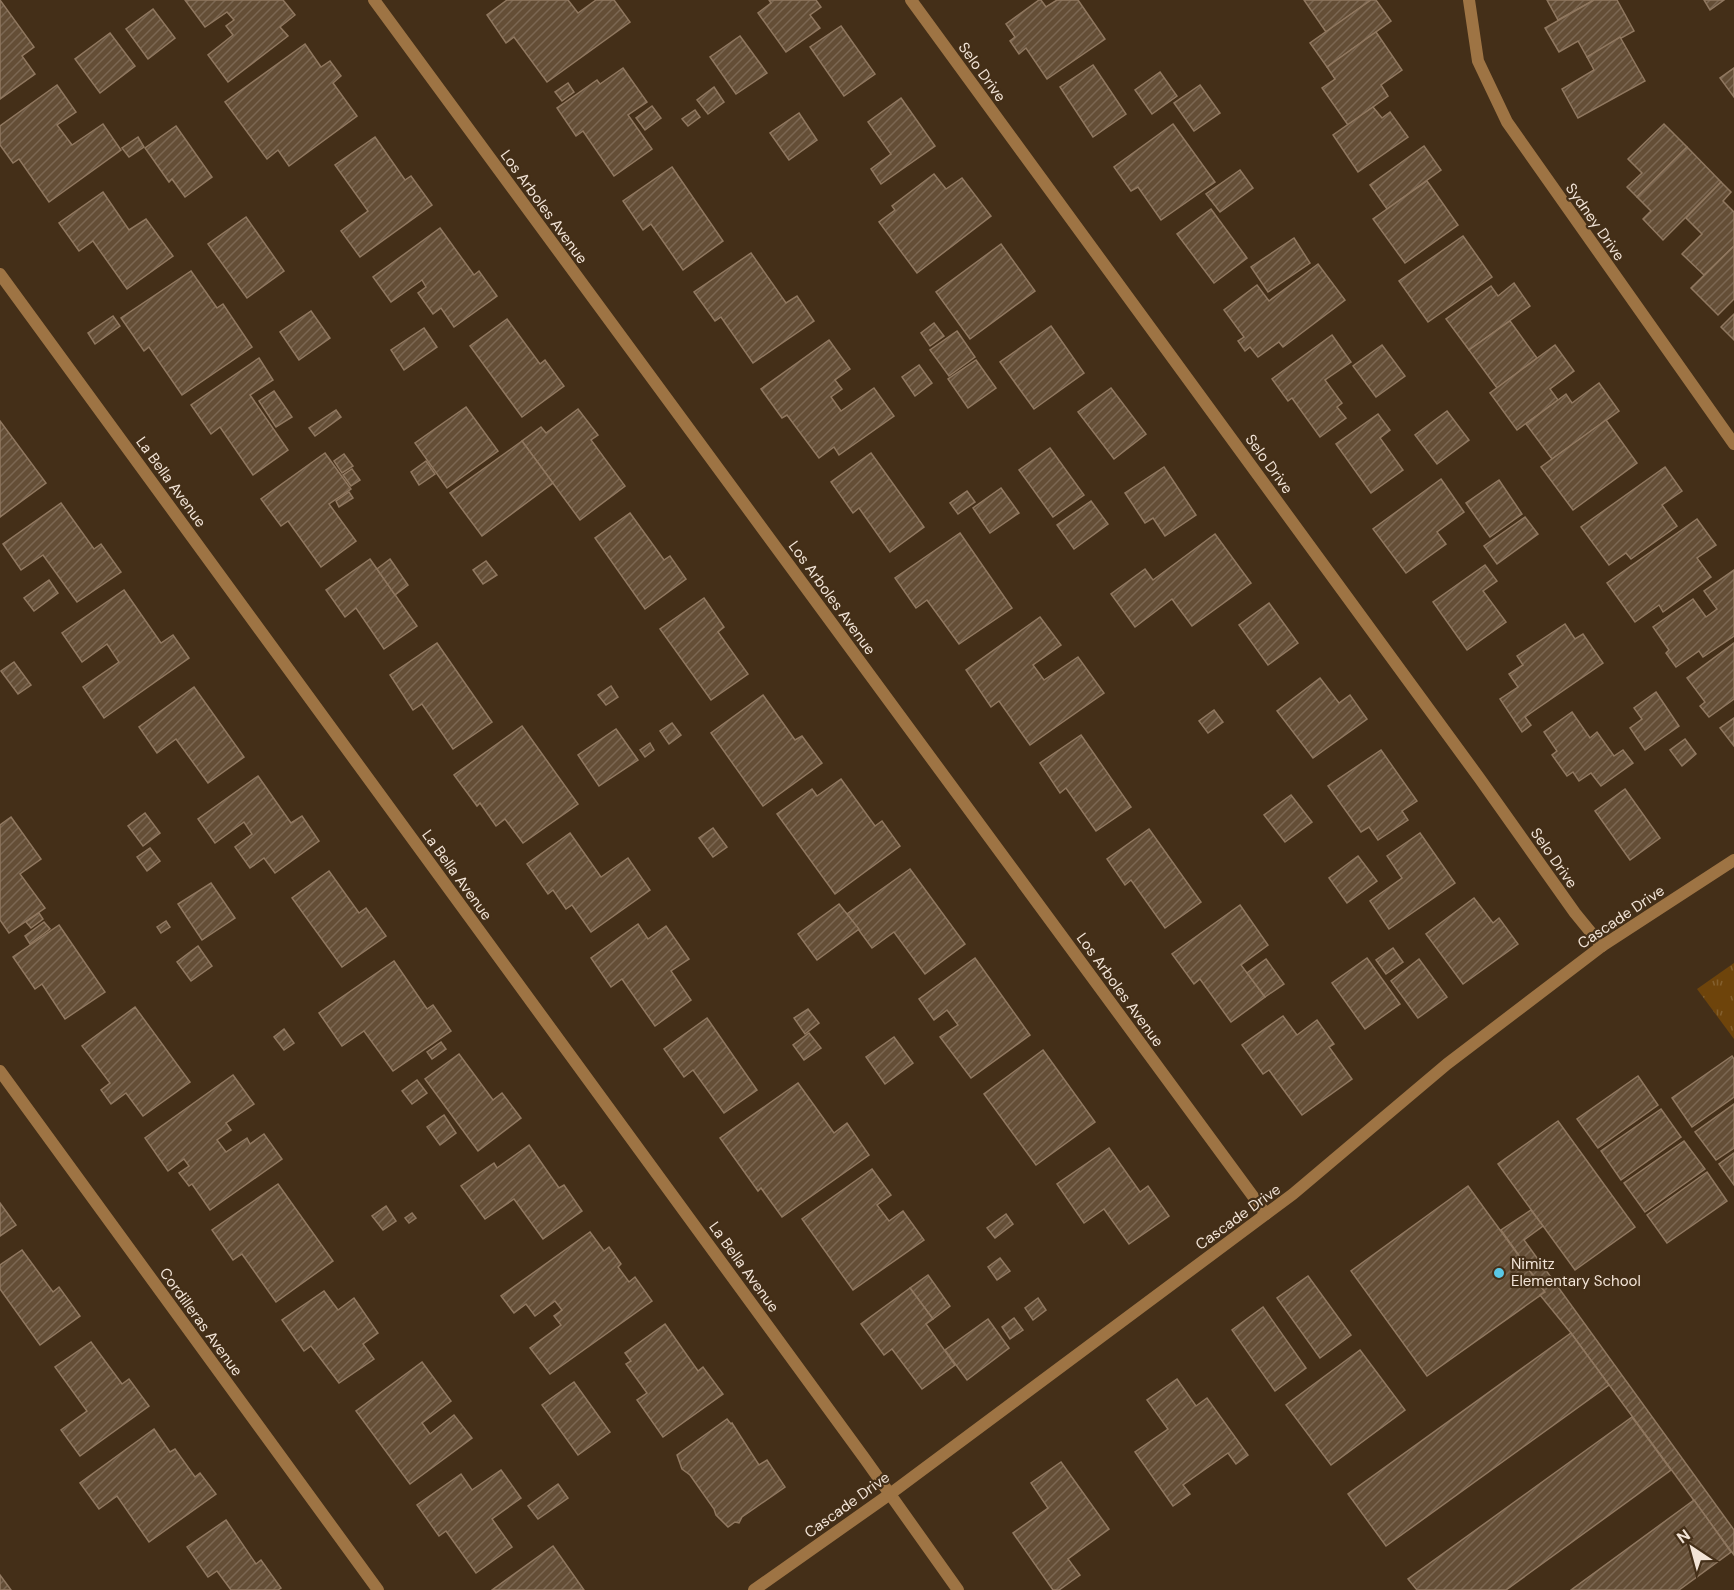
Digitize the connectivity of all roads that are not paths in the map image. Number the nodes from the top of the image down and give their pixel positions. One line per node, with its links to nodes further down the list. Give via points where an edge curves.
1 (374, 0): 9 (street, Los Arboles Avenue)
2 (911, 0): 7 (street, Selo Drive)
3 (1469, 0): 5 (street, Sydney Drive, via 1478,61 1507,122)
4 (0, 274): 10 (street, La Bella Avenue)
5 (1734, 444)
6 (1734, 860): 7 (street, Cascade Drive)
7 (1602, 946): 9 (street, Cascade Drive, via 1447,1064 1306,1185)
8 (0, 1071): 11 (street, Cordilleras Avenue)
9 (1266, 1214): 10 (street, Cascade Drive)
10 (890, 1494): 12 (street, Cascade Drive); 13 (street, La Bella Avenue)
11 (378, 1590)
12 (754, 1590)
13 (958, 1590)

